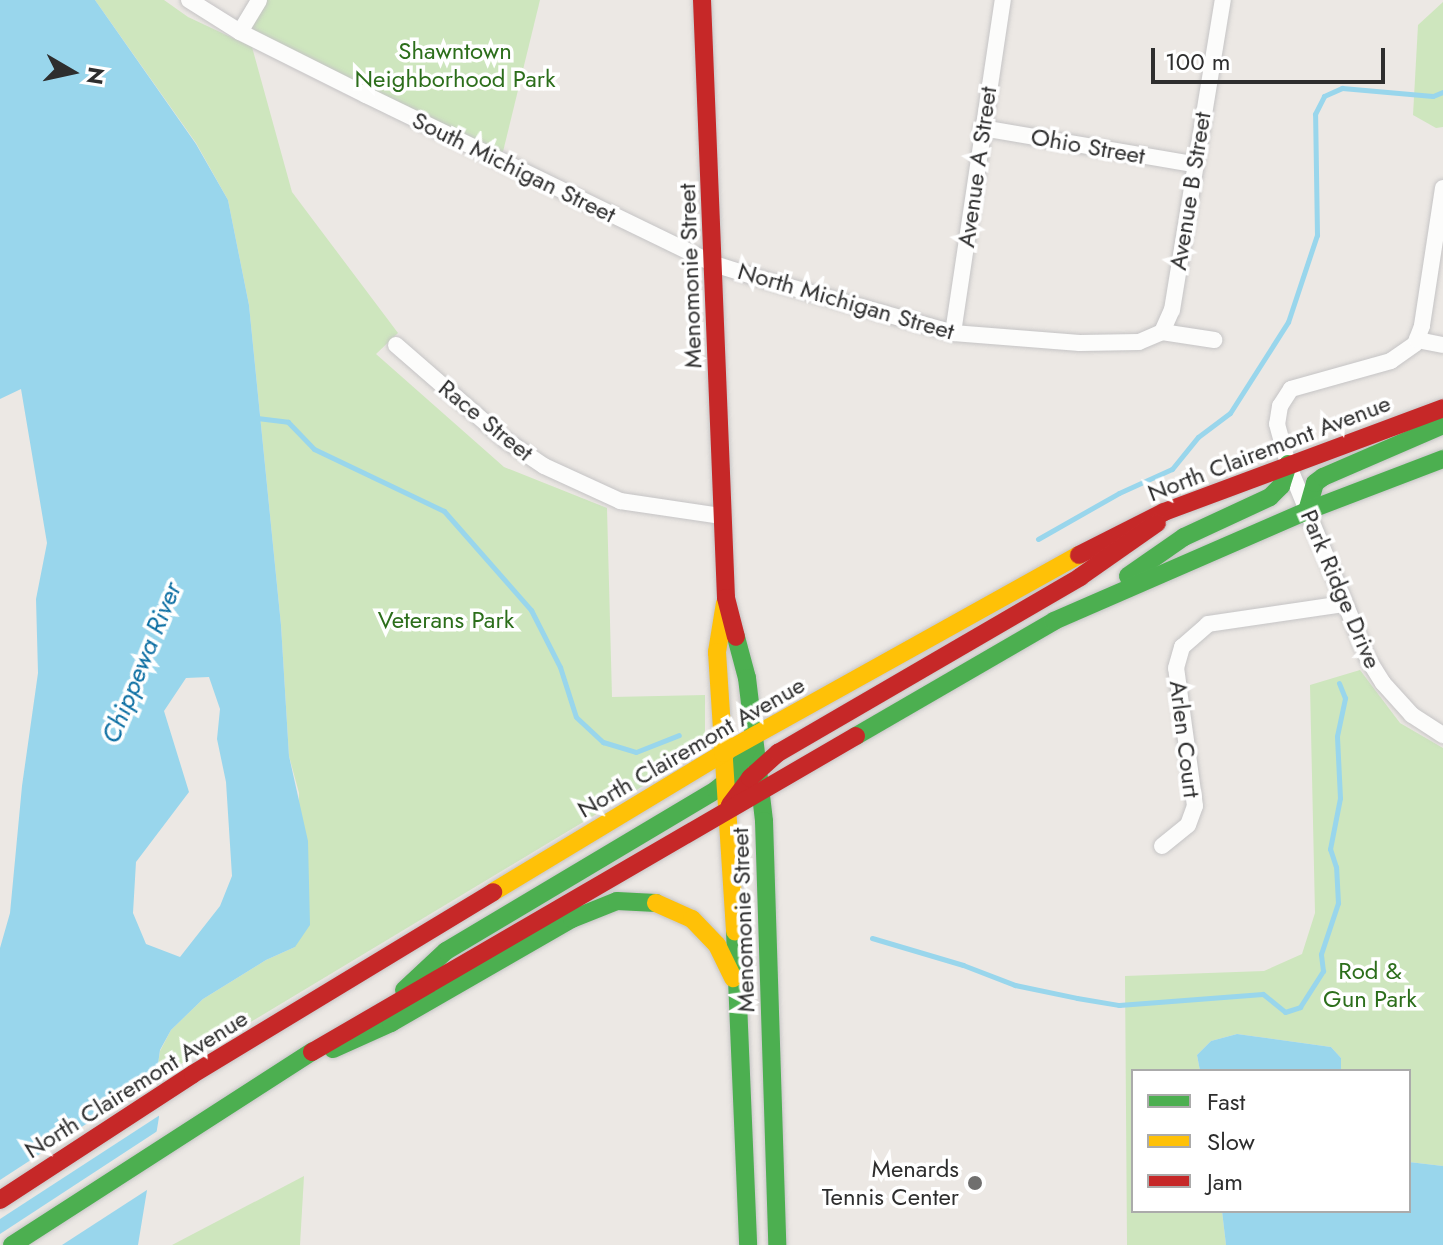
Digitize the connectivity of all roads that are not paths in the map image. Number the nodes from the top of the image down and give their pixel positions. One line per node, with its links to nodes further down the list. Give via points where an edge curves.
1 (189, 0): 6 (street, South Michigan Street)
2 (259, 0): 6 (street)
3 (702, 0): 10 (main road, Menomonie Street)
4 (1003, 0): 7 (street, Avenue A Street)
5 (1223, 0): 8 (street, Avenue B Street)
6 (240, 32): 10 (street, South Michigan Street)
7 (982, 128): 8 (street, Ohio Street); 12 (street, Avenue A Street)
8 (1193, 164): 11 (street, Avenue B Street, via 1172,310)
9 (1443, 188): 14 (street)
10 (714, 264): 12 (street, North Michigan Street); 23 (main road, Menomonie Street)
11 (1162, 332): 12 (street, North Michigan Street, via 1139,342 1114,343); 13 (street, North Michigan Street)
12 (953, 333)
13 (1214, 340)
14 (1417, 340): 16 (street); 20 (street, Park Ridge Drive, via 1391,361 1291,389 1277,424)
15 (396, 345): 23 (street, Race Street, via 504,439 544,466 620,501)
16 (1443, 345)
17 (1443, 408): 20 (main road, North Clairemont Avenue)
18 (1443, 425): 22 (main road, via 1323,477 1315,483)
19 (1443, 459): 22 (main road)
20 (1288, 464): 21 (main road, North Clairemont Avenue); 22 (street, Park Ridge Drive); 25 (main road, via 1281,486 1270,497 1184,537)
21 (1178, 507): 28 (main road, North Clairemont Avenue, via 1040,575); 30 (main road, via 1099,565 778,753)
22 (1307, 511): 25 (main road); 26 (street, Park Ridge Drive)
23 (722, 516): 24 (main road, Menomonie Street)
24 (726, 598): 28 (main road, Menomonie Street, via 747,678); 29 (main road, Menomonie Street, via 717,652)
25 (1094, 602): 30 (main road)
26 (1343, 604): 27 (street, Park Ridge Drive, via 1383,683 1412,715); 33 (street, Arlen Court, via 1208,624 1182,647 1176,668 1195,806 1188,825)
27 (1443, 735)
28 (754, 736): 29 (main road, North Clairemont Avenue); 30 (main road, Menomonie Street); 31 (main road)
29 (723, 753): 31 (main road, Menomonie Street); 37 (main road, North Clairemont Avenue, via 193,1074)
30 (759, 779): 32 (main road); 40 (main road, Menomonie Street)
31 (727, 782): 32 (main road, Menomonie Street); 35 (main road, via 446,951)
32 (730, 805): 34 (main road, Menomonie Street); 35 (main road)
33 (1162, 846)
34 (737, 996): 36 (main road, via 717,945 692,919 651,902 617,901 572,919 391,1023); 39 (main road, Menomonie Street)
35 (389, 1005): 36 (main road)
36 (288, 1069): 38 (main road)
37 (0, 1200)
38 (12, 1245)
39 (748, 1245)
40 (777, 1245)

